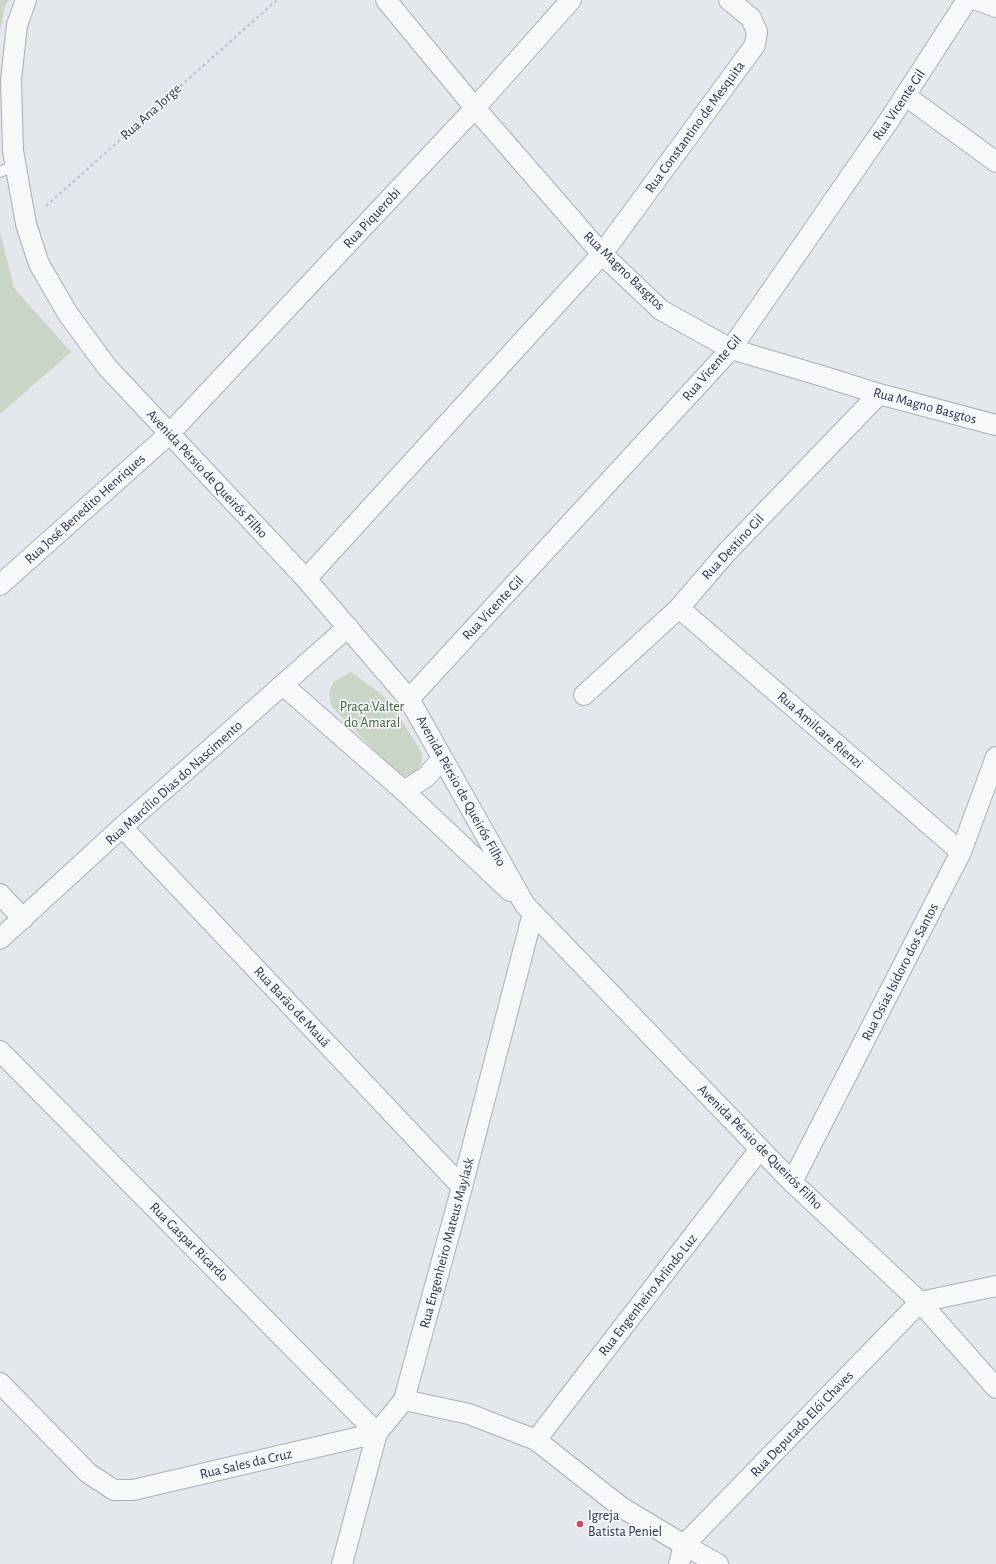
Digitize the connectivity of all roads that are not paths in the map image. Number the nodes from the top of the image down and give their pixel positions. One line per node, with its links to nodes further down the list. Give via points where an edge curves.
1 (26, 0): 11 (street, Avenida Pérsio de Queirós Filho, via 17,25 11,80 13,151)
2 (386, 0): 9 (street, Rua Magno Basgtos)
3 (571, 0): 9 (street, Rua Piquerobi)
4 (729, 0): 12 (street, Rua Constantino de Mesquita, via 751,18 757,32 755,46)
5 (967, 0): 8 (street, Rua Vicente Gil)
6 (977, 0): 7 (street)
7 (996, 7)
8 (906, 96): 10 (street); 13 (street, Rua Vicente Gil)
9 (475, 108): 12 (street, Rua Magno Basgtos); 16 (street, Rua Piquerobi)
10 (996, 162)
11 (8, 168): 16 (street, Avenida Pérsio de Queirós Filho, via 39,264 68,314 107,367)
12 (602, 254): 13 (street, Rua Magno Basgtos, via 661,310); 17 (street, Rua Constantino de Mesquita)
13 (731, 349): 14 (street, Rua Magno Basgtos); 23 (street, Rua Vicente Gil)
14 (879, 394): 15 (street, Rua Magno Basgtos); 19 (street, Rua Destino Gil, via 726,553)
15 (996, 425)
16 (169, 434): 17 (street, Avenida Pérsio de Queirós Filho); 18 (street, Rua José Benedito Henriques)
17 (306, 579): 20 (street, Avenida Pérsio de Queirós Filho)
18 (0, 585)
19 (679, 608): 22 (street, Rua Destino Gil); 28 (street, Rua Amilcare Rienzi)
20 (348, 627): 21 (street, Rua Marcílio Dias do Nascimento); 23 (street, Avenida Pérsio de Queirós Filho)
21 (283, 685): 26 (street, Avenida Pérsio de Queirós Filho); 27 (street, Rua Marcílio Dias do Nascimento)
22 (584, 695)
23 (409, 699): 25 (street, Avenida Pérsio de Queirós Filho)
24 (996, 757): 28 (street, Rua Osias Isidoro dos Santos)
25 (442, 759): 26 (street, via 426,777); 30 (street, Avenida Pérsio de Queirós Filho)
26 (404, 792): 30 (street, Avenida Pérsio de Queirós Filho)
27 (122, 827): 31 (street, Rua Marcílio Dias do Nascimento); 36 (street, Rua Barão de Mauá)
28 (962, 852): 35 (street, Rua Osias Isidoro dos Santos)
29 (0, 894): 31 (street)
30 (529, 909): 34 (street, Avenida Pérsio de Queirós Filho); 36 (street, Rua Engenheiro Mateus Maylask)
31 (23, 919): 32 (street, Rua Marcílio Dias do Nascimento)
32 (0, 939)
33 (0, 1052): 42 (street, Rua Gaspar Ricardo)
34 (760, 1149): 35 (street, Avenida Pérsio de Queirós Filho); 43 (street, Rua Engenheiro Arlindo Luz)
35 (792, 1182): 38 (street, Avenida Pérsio de Queirós Filho)
36 (462, 1187): 41 (street, Rua Engenheiro Mateus Maylask)
37 (996, 1286): 38 (street)
38 (920, 1302): 40 (street, Avenida Pérsio de Queirós Filho); 44 (street, Rua Deputado Elói Chaves)
39 (0, 1383): 42 (street, Rua Sales da Cruz, via 88,1473 114,1490 133,1490)
40 (996, 1388)
41 (404, 1400): 42 (street, Rua Engenheiro Mateus Maylask); 43 (street, via 470,1414)
42 (377, 1433): 45 (street, Rua Engenheiro Mateus Maylask)
43 (536, 1440): 44 (street)
44 (681, 1555): 46 (street)
45 (342, 1564)
46 (718, 1564)

